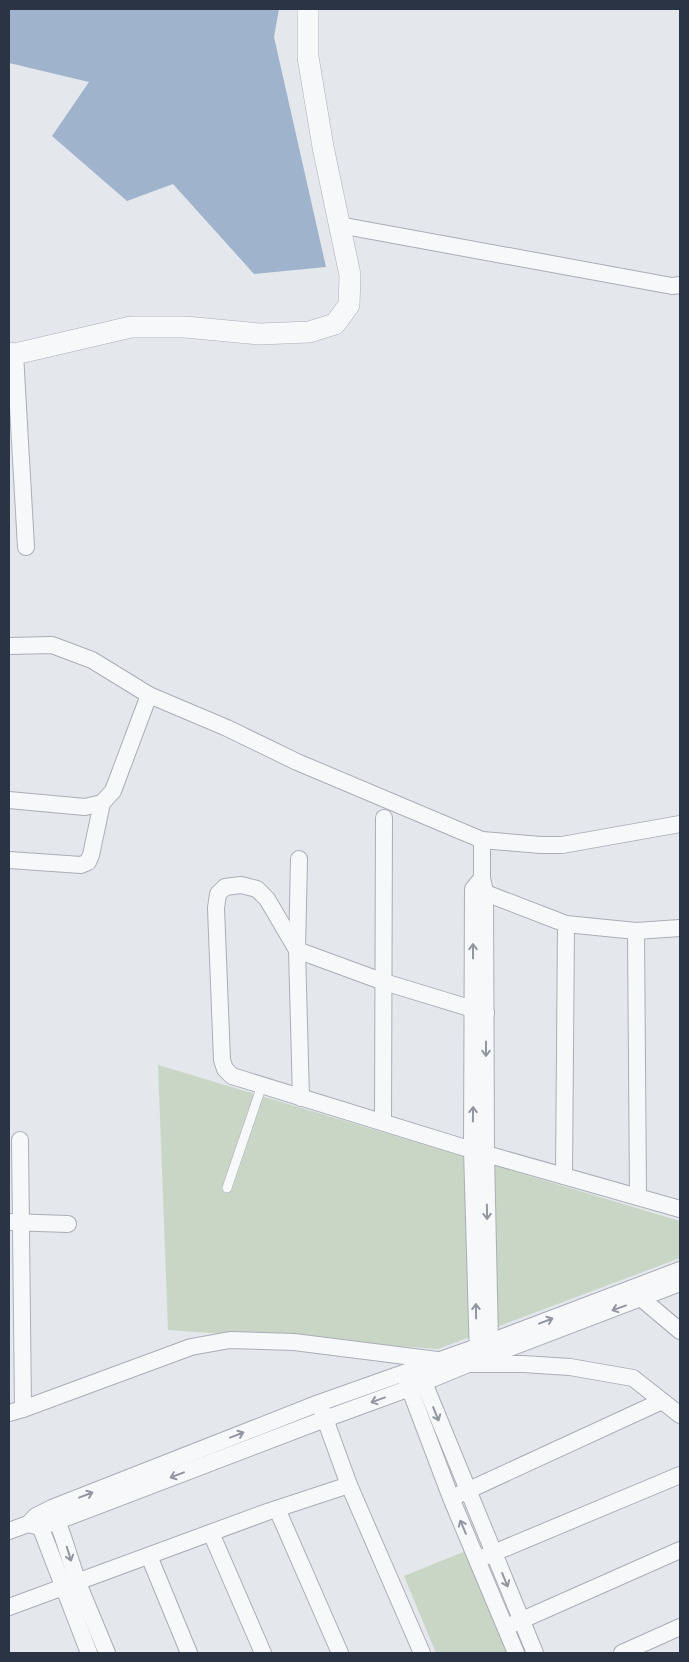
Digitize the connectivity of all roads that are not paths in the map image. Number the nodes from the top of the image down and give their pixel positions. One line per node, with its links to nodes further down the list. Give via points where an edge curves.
1 (308, 9): 2 (street, via 308,57)
2 (339, 226): 3 (street); 4 (street, via 350,275 349,305 335,324 309,332 260,334 185,327 131,327)
3 (680, 285)
4 (12, 353): 5 (street)
5 (26, 548)
6 (9, 646): 7 (street, via 52,645 92,660)
7 (149, 695): 9 (street, via 113,791); 12 (street)
8 (9, 800): 9 (street, via 84,808)
9 (102, 803): 14 (street, via 88,862 81,865)
10 (384, 818): 20 (street)
11 (680, 824): 12 (street, via 562,845)
12 (482, 840): 15 (street)
13 (299, 859): 19 (street)
14 (9, 860)
15 (480, 886): 16 (street); 21 (street)
16 (566, 924): 18 (street); 27 (street)
17 (680, 928): 18 (street)
18 (636, 931): 29 (street)
19 (297, 950): 20 (street); 22 (street, via 267,899 257,889 241,885 225,887 218,894 222,1060 232,1076); 23 (street)
20 (384, 982): 21 (street); 24 (street)
21 (480, 1012): 26 (street)
22 (262, 1085): 23 (street); 28 (lane)
23 (301, 1098): 24 (street)
24 (383, 1122): 26 (street)
25 (20, 1140): 31 (street)
26 (479, 1152): 27 (street); 37 (street)
27 (564, 1176): 29 (street)
28 (227, 1188)
29 (638, 1197): 30 (street)
30 (680, 1209)
31 (15, 1222): 32 (street); 42 (street)
32 (68, 1224)
33 (680, 1270): 37 (street, one-way to 33)
34 (680, 1283): 35 (street)
35 (642, 1299): 36 (street); 37 (street, one-way to 37)
36 (680, 1332)
37 (481, 1354): 38 (street); 39 (street); 40 (street, via 523,1364 570,1367 633,1378)
38 (439, 1360): 39 (street); 42 (street, via 294,1342 230,1340 191,1347)
39 (414, 1378): 41 (street); 44 (street, one-way to 44); 47 (street, one-way to 47); 48 (street)
40 (662, 1401): 43 (street); 47 (street)
41 (319, 1403): 44 (street); 50 (street, one-way to 41)
42 (16, 1411)
43 (680, 1416)
44 (325, 1419): 46 (street); 50 (street, one-way to 50)
45 (680, 1475): 55 (street)
46 (349, 1485): 49 (street); 68 (street)
47 (468, 1491): 48 (street); 55 (street)
48 (451, 1498): 57 (street, one-way to 48)
49 (277, 1509): 53 (street); 67 (street)
50 (55, 1514): 51 (street); 58 (street, one-way to 58)
51 (35, 1522): 52 (street); 58 (street)
52 (9, 1531)
53 (211, 1533): 56 (street); 66 (street)
54 (680, 1550): 60 (street)
55 (494, 1553): 57 (street); 60 (street, one-way to 60)
56 (149, 1556): 58 (street); 65 (street)
57 (477, 1560): 61 (street)
58 (70, 1585): 59 (street); 63 (street); 64 (street)
59 (9, 1607)
60 (521, 1620): 61 (street); 70 (street)
61 (505, 1627): 69 (street)
62 (680, 1627): 71 (street)
63 (89, 1653)
64 (107, 1653)
65 (190, 1653)
66 (263, 1653)
67 (340, 1653)
68 (422, 1653)
69 (516, 1653)
70 (535, 1653)
71 (622, 1653)

